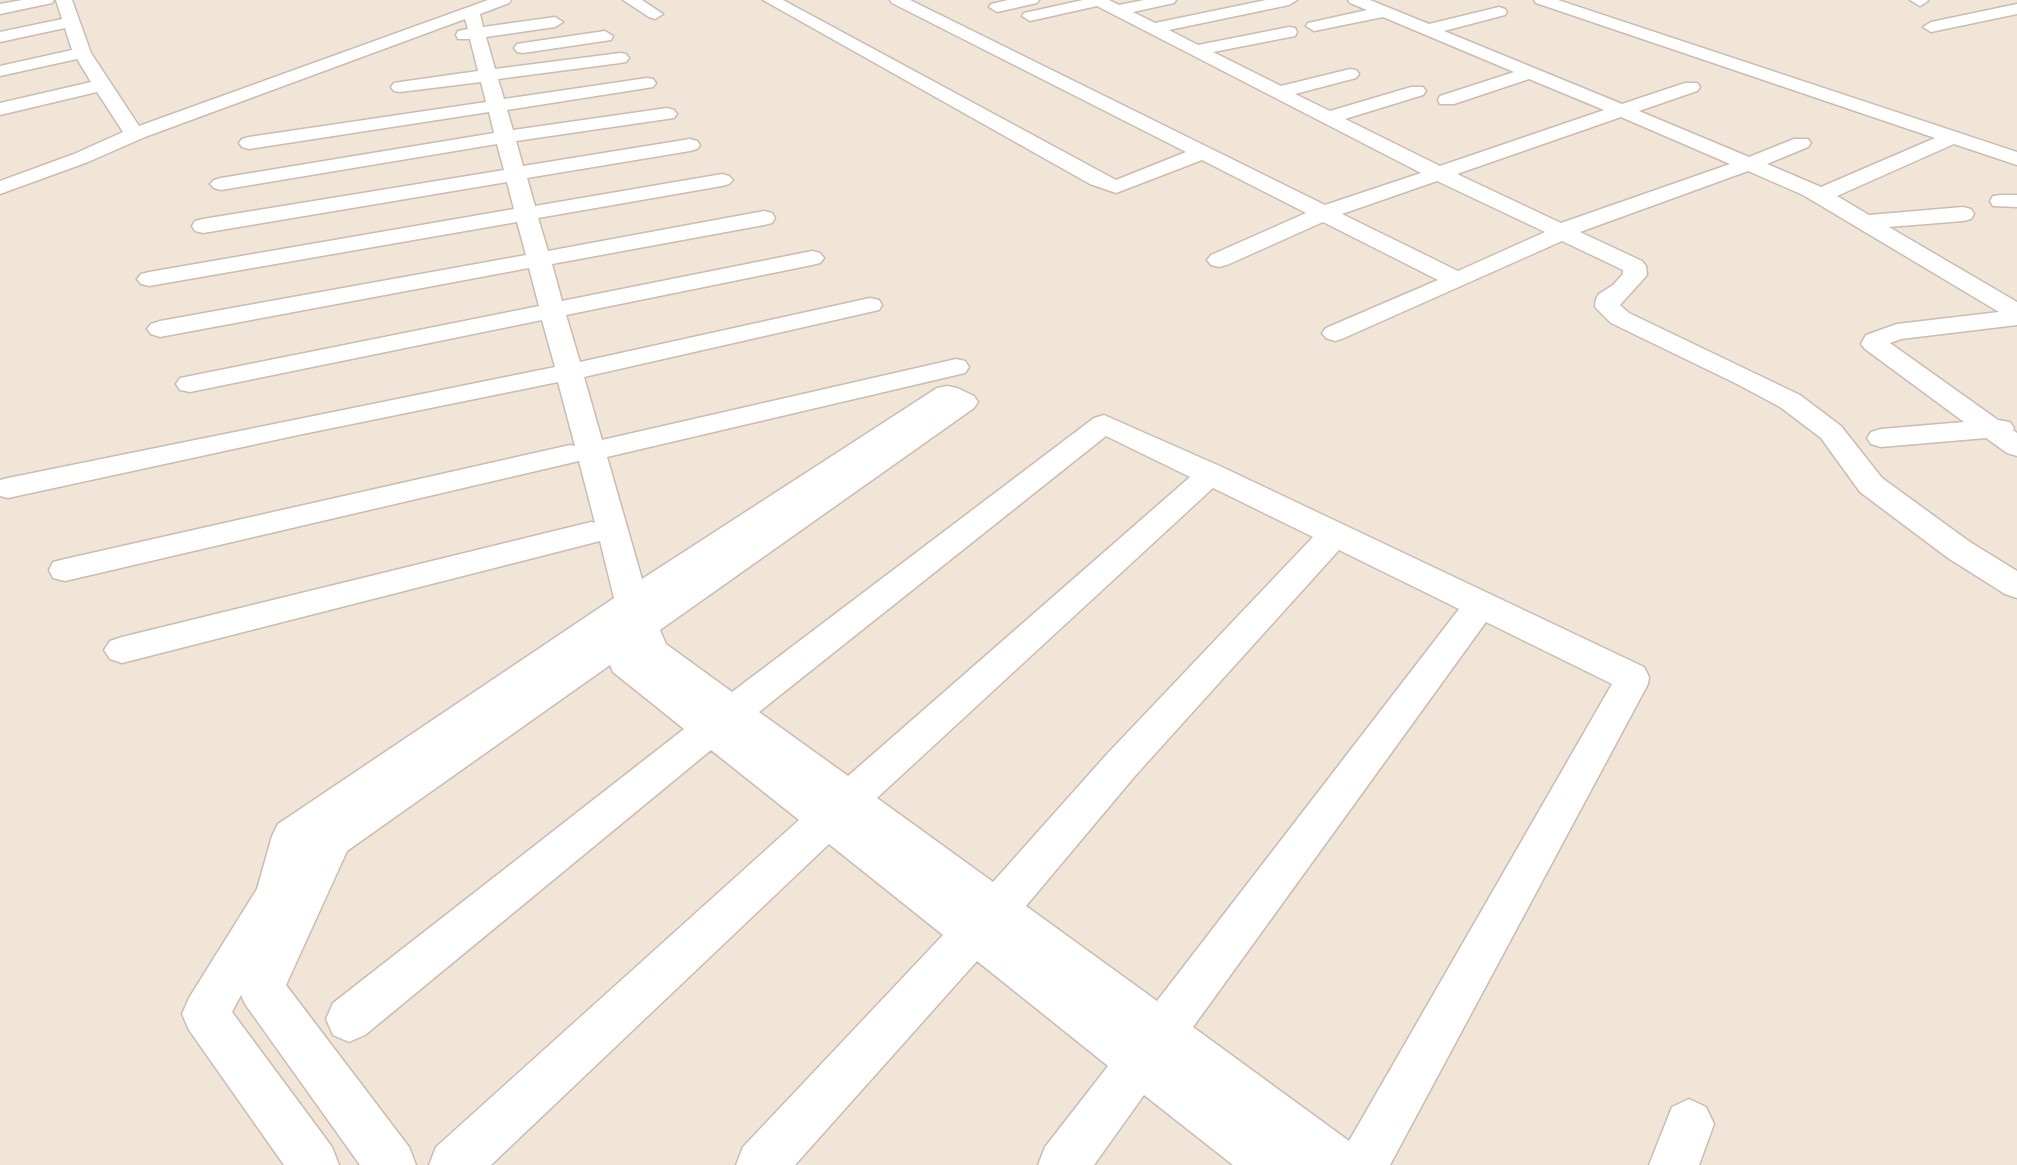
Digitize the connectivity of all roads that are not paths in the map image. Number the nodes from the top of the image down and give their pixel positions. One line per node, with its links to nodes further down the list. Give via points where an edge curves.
1 (46, 0): 15 (street)
2 (64, 0): 21 (street)
3 (502, 0): 31 (street)
4 (631, 0): 19 (street)
5 (771, 0): 53 (street, via 1116,187)
6 (898, 0): 53 (street)
7 (1168, 0): 17 (street)
8 (1289, 0): 24 (street)
9 (1542, 0): 48 (street)
10 (1998, 0): 16 (street)
11 (1098, 1): 14 (street); 17 (street)
12 (1367, 3): 22 (street); 25 (street)
13 (997, 7): 14 (street)
14 (1030, 8)
15 (0, 9)
16 (2017, 9): 23 (street)
17 (1118, 10): 24 (street)
18 (1499, 12): 25 (street)
19 (655, 14)
20 (572, 20): 31 (street)
21 (72, 22): 28 (street); 30 (street)
22 (1314, 26)
23 (1931, 27)
24 (1155, 28): 29 (street)
25 (1426, 30): 34 (street)
26 (1289, 32): 29 (street)
27 (605, 36): 31 (street)
28 (0, 37)
29 (1198, 50): 41 (street)
30 (82, 53): 33 (street); 37 (street)
31 (476, 57): 32 (street); 36 (street); 38 (street); 47 (street); 49 (street); 50 (street)
32 (620, 58)
33 (0, 71)
34 (1529, 73): 42 (street); 44 (street)
35 (1350, 74): 41 (street)
36 (647, 83)
37 (103, 85): 43 (street); 47 (street, via 130,129)
38 (400, 87)
39 (1691, 87): 44 (street)
40 (1417, 91): 46 (street)
41 (1280, 92): 46 (street)
42 (1448, 99)
43 (0, 109)
44 (1622, 112): 55 (street); 56 (street)
45 (667, 114): 49 (street)
46 (1330, 117): 56 (street)
47 (138, 133): 60 (street, via 81,159)
48 (1952, 138): 54 (street); 61 (street)
49 (498, 139): 57 (street); 59 (street)
50 (249, 143)
51 (1801, 143): 55 (street)
52 (690, 145): 57 (street)
53 (1202, 153): 62 (street)
54 (2017, 159)
55 (1749, 164): 61 (street); 68 (street)
56 (1439, 174): 62 (street); 68 (street)
57 (507, 175): 64 (street); 67 (street)
58 (722, 180): 64 (street)
59 (221, 184)
60 (0, 188)
61 (1821, 195): 66 (street)
62 (1324, 213): 71 (street); 73 (street)
63 (1963, 214): 66 (street)
64 (518, 216): 70 (street); 72 (street)
65 (764, 218): 70 (street)
66 (1866, 222): 76 (street)
67 (203, 226)
68 (1561, 231): 73 (street, via 1549,240); 92 (street, via 1634,266 1635,274 1630,281 1608,299 1607,307 1620,318 1790,401 1831,432 1871,485 1959,550)
69 (812, 258): 75 (street)
70 (530, 260): 75 (street); 78 (street)
71 (1219, 260)
72 (149, 279)
73 (1455, 279): 79 (street)
74 (870, 305): 81 (street)
75 (543, 312): 81 (street); 82 (street)
76 (2017, 312)
77 (2017, 317): 83 (street, via 1897,332 1875,340 1874,344)
78 (160, 329)
79 (1335, 333)
80 (956, 367): 86 (street)
81 (560, 374): 86 (street); 88 (street)
82 (190, 384)
83 (2004, 427): 84 (street); 85 (street)
84 (1881, 438)
85 (2017, 447)
86 (581, 453): 89 (street); 91 (street); 94 (street)
87 (1211, 474): 90 (street); 96 (street, via 1104,424); 97 (street)
88 (8, 488)
89 (591, 533): 94 (street); 95 (street)
90 (1335, 534): 93 (street); 98 (street, via 1121,765)
91 (65, 570)
92 (2017, 586)
93 (1481, 604): 100 (street); 108 (street, via 1631,677 1630,684)
94 (627, 621): 94 (street, via 947,394 964,402); 96 (street, via 652,652); 101 (street, via 292,836 276,896 205,1014); 102 (street, via 332,839 261,989)
95 (122, 650)
96 (722, 720): 97 (street); 99 (street)
97 (838, 809): 98 (street); 103 (street)
98 (985, 921): 100 (street); 104 (street)
99 (349, 1018)
100 (1150, 1047): 105 (street); 106 (street); 107 (street)
101 (314, 1165)
102 (390, 1165)
103 (454, 1165)
104 (761, 1165)
105 (1063, 1165)
106 (1273, 1165)
107 (1340, 1165)
108 (1363, 1165)

